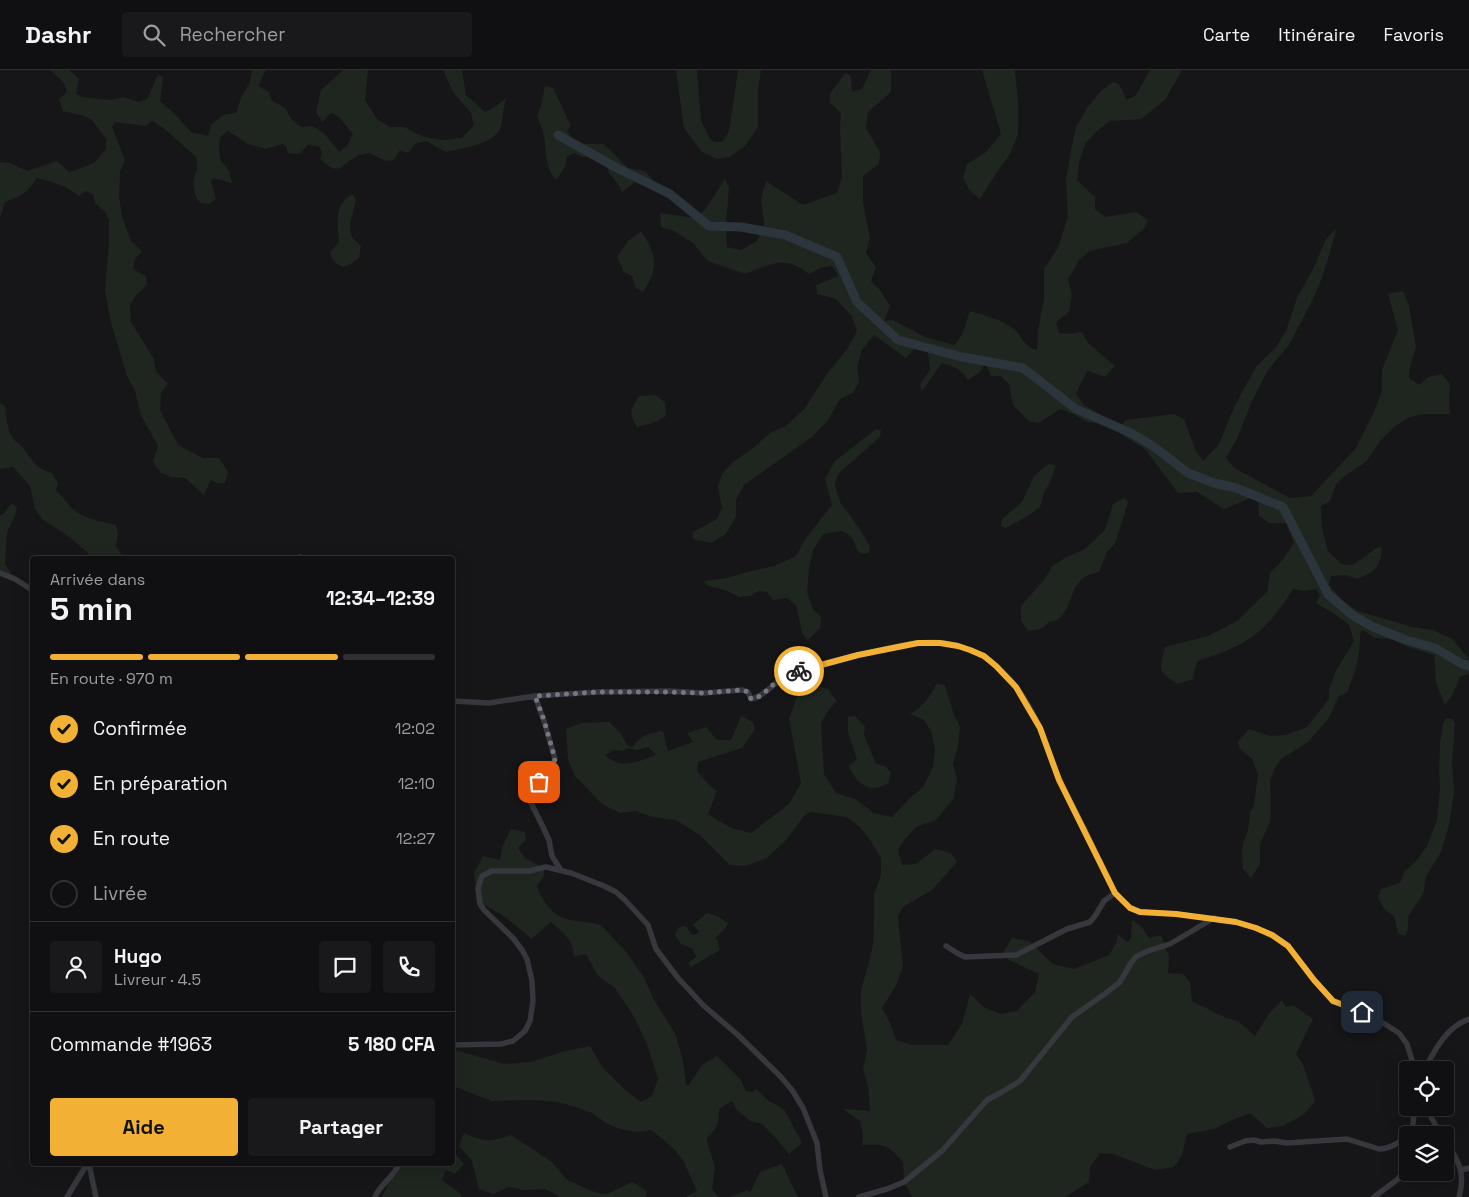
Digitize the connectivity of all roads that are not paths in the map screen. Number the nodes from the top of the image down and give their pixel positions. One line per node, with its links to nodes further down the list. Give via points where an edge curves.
1 (0, 573): 2 (street)
2 (30, 589)
3 (535, 696): 4 (street, via 489,703); 5 (street, via 555,759 531,791 530,801 549,840); 8 (street, via 742,690 753,699 790,675 858,655 918,643 940,643 970,650 996,666 1024,699 1040,728 1059,780)
4 (455, 701)
5 (552, 856): 6 (street); 7 (street)
6 (546, 868): 7 (street); 12 (street, via 492,871 482,876 478,888 478,899 484,910 513,938 527,959 533,1000 525,1031 512,1041 501,1044)
7 (560, 869): 29 (street, via 604,886 625,900 648,925 656,949 678,978 792,1090 817,1143)
8 (1115, 893): 9 (street, via 1130,908 1140,912); 10 (street, via 1104,901 1090,922 1067,929 1016,955 966,956)
9 (1214, 918): 13 (street, via 1256,928 1284,943 1333,1001 1380,1020 1399,1033 1407,1044); 30 (street, via 1170,944 1137,956 1120,982 1072,1017 1020,1081 987,1100 942,1151 904,1182)
10 (946, 946)
11 (1469, 1019): 14 (street, via 1448,1032)
12 (455, 1045)
13 (1412, 1061)
14 (1430, 1061)
15 (1413, 1116): 16 (street)
16 (1412, 1126)
17 (1399, 1141): 18 (street, via 1384,1149 1347,1139 1287,1143 1254,1140)
18 (1230, 1147)
19 (1454, 1154): 24 (street)
20 (87, 1166): 26 (street)
21 (88, 1166): 27 (street)
22 (398, 1166): 28 (street)
23 (1469, 1168): 24 (street)
24 (1461, 1170): 32 (street)
25 (1399, 1178): 31 (street)
26 (66, 1197)
27 (96, 1197)
28 (375, 1197)
29 (826, 1197)
30 (859, 1197)
31 (1374, 1197)
32 (1459, 1197)

